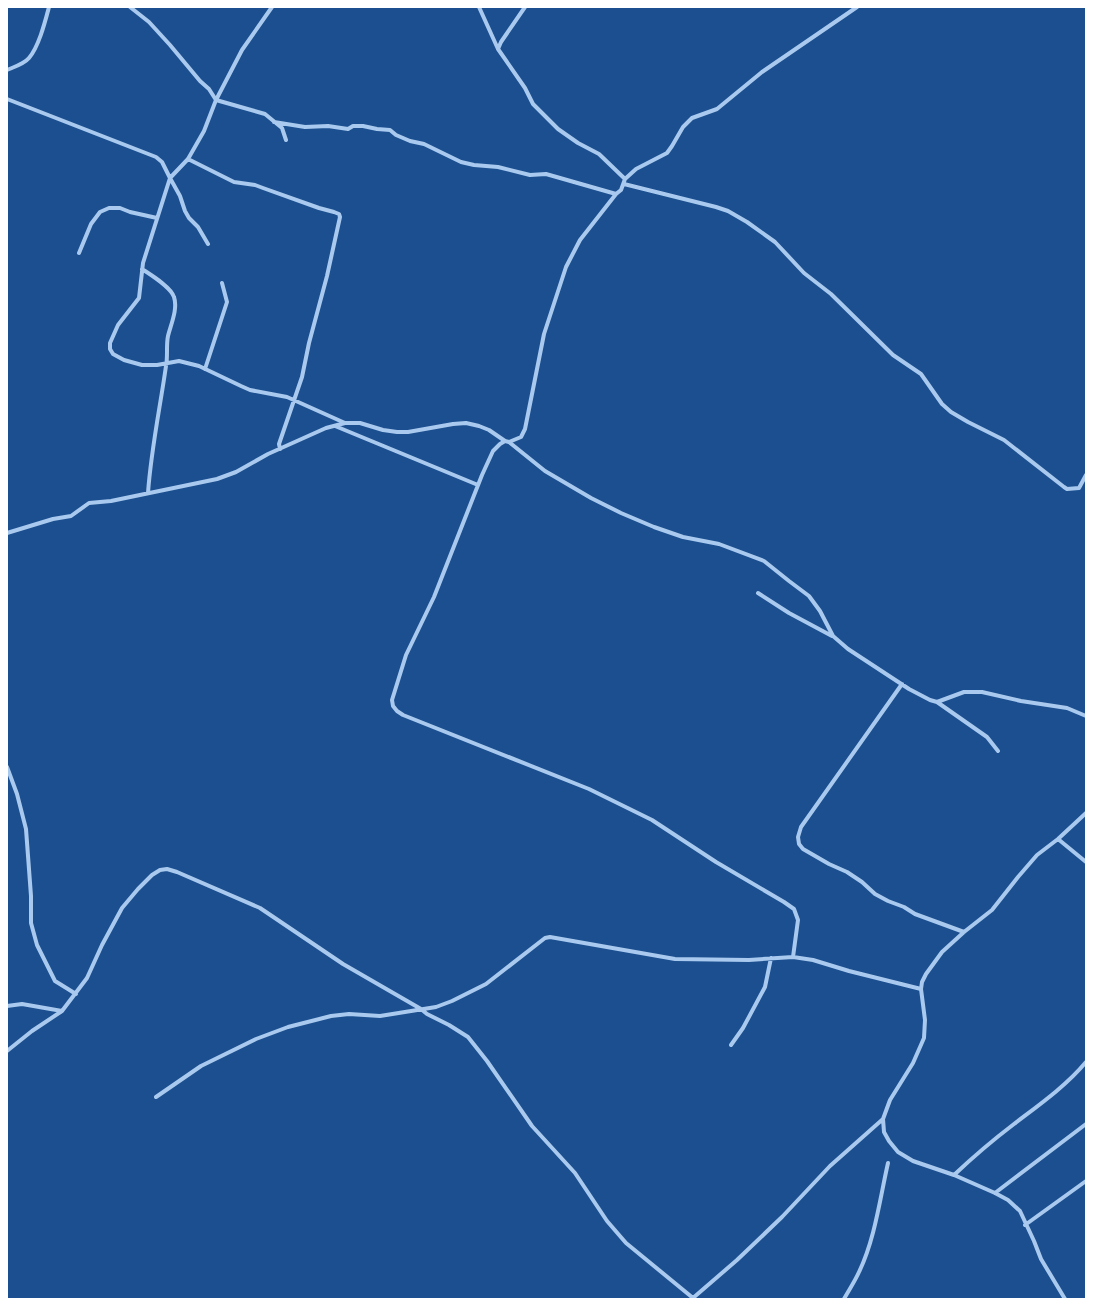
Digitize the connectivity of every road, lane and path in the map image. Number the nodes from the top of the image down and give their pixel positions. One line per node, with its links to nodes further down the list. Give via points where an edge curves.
1 (48, 7): 8 (street, via 36,46 29,58)
2 (130, 7): 10 (street, via 150,22)
3 (272, 7): 10 (street, via 242,50)
4 (479, 7): 7 (street)
5 (525, 7): 7 (street)
6 (857, 7): 15 (street, via 762,72 717,109 692,118 667,152 636,169)
7 (498, 49): 15 (street, via 533,104 558,129 599,154)
8 (7, 70)
9 (7, 99): 14 (street, via 156,157 162,162)
10 (216, 100): 11 (street, via 265,114); 13 (street, via 204,131)
11 (274, 122): 12 (street, via 282,128); 17 (street, via 305,127 328,126 348,129 363,126 390,130 396,135 424,144 461,162 498,166 530,175 546,174)
12 (286, 140)
13 (188, 159): 14 (street); 25 (street, via 234,182 255,185 339,214 327,276)
14 (170, 178): 18 (street); 19 (street, via 189,218)
15 (625, 179): 16 (street)
16 (624, 184): 17 (street); 30 (street, via 716,207 747,222 775,242 804,274 831,294 893,355 918,371 951,412 1004,440 1064,488 1079,488)
17 (616, 194): 28 (street, via 573,252 544,334 525,429 521,437)
18 (157, 218): 20 (street, via 120,208 109,208 100,212 90,224); 21 (street)
19 (208, 244)
20 (78, 253)
21 (142, 269): 23 (street, via 169,289 174,296); 23 (street, via 139,298 118,325 110,349 113,354 124,360 142,365)
22 (222, 283): 24 (street, via 227,302)
23 (166, 364): 24 (street, via 179,361); 32 (street, via 150,464)
24 (205, 369): 25 (street, via 250,390)
25 (294, 400): 26 (street); 29 (street, via 279,444)
26 (345, 423): 27 (street); 28 (street, via 360,423 383,430 408,432 466,423 489,430)
27 (335, 426): 29 (street); 31 (street)
28 (507, 442): 31 (street, via 492,451); 35 (street, via 545,471 621,513 654,527 719,544 764,561 809,596 820,611)
29 (280, 450): 32 (street, via 217,479)
30 (1086, 475)
31 (478, 485): 45 (street, via 434,597 406,655 394,692 393,706 403,715 589,789 652,820 784,902 794,909 798,920)
32 (148, 493): 33 (street, via 89,503 71,516)
33 (7, 533)
34 (758, 593): 35 (street)
35 (832, 636): 36 (street)
36 (902, 684): 37 (street); 44 (street, via 801,827 799,844 829,864 848,872 888,901)
37 (937, 702): 38 (street, via 964,692 982,692 1067,708); 39 (street, via 987,737)
38 (1086, 716)
39 (998, 751)
40 (7, 767): 48 (street, via 26,829 31,923 37,945 55,981)
41 (1086, 813): 42 (street)
42 (1058, 839): 43 (street); 44 (street, via 1037,855 992,910)
43 (1086, 862)
44 (964, 932): 47 (street, via 942,952 926,974)
45 (793, 957): 46 (street); 47 (street)
46 (771, 958): 50 (street, via 675,959 550,937 544,938 486,984 452,1001); 52 (street, via 765,987)
47 (921, 989): 56 (street, via 925,1020 924,1038 913,1063 890,1100)
48 (76, 994): 50 (street, via 87,978 122,908 152,875 168,868 260,908 343,964); 51 (street)
49 (7, 1006): 51 (street, via 22,1004)
50 (420, 1009): 55 (street, via 380,1016 331,1016 288,1027 256,1039 201,1066); 63 (street, via 468,1037 532,1126 575,1173 607,1221 626,1243)
51 (62, 1011): 53 (street)
52 (731, 1045)
53 (7, 1051)
54 (1086, 1062): 59 (street, via 1050,1096 990,1142)
55 (156, 1097)
56 (883, 1119): 59 (street, via 888,1141 898,1152 913,1161); 63 (street, via 830,1166 782,1217)
57 (1086, 1124): 61 (street)
58 (888, 1163): 64 (street, via 866,1254 860,1271)
59 (954, 1175): 61 (street)
60 (1086, 1181): 62 (street)
61 (995, 1193): 62 (street, via 1020,1211)
62 (1026, 1225): 65 (street, via 1040,1258)
63 (694, 1298)
64 (844, 1299)
65 (1065, 1299)

